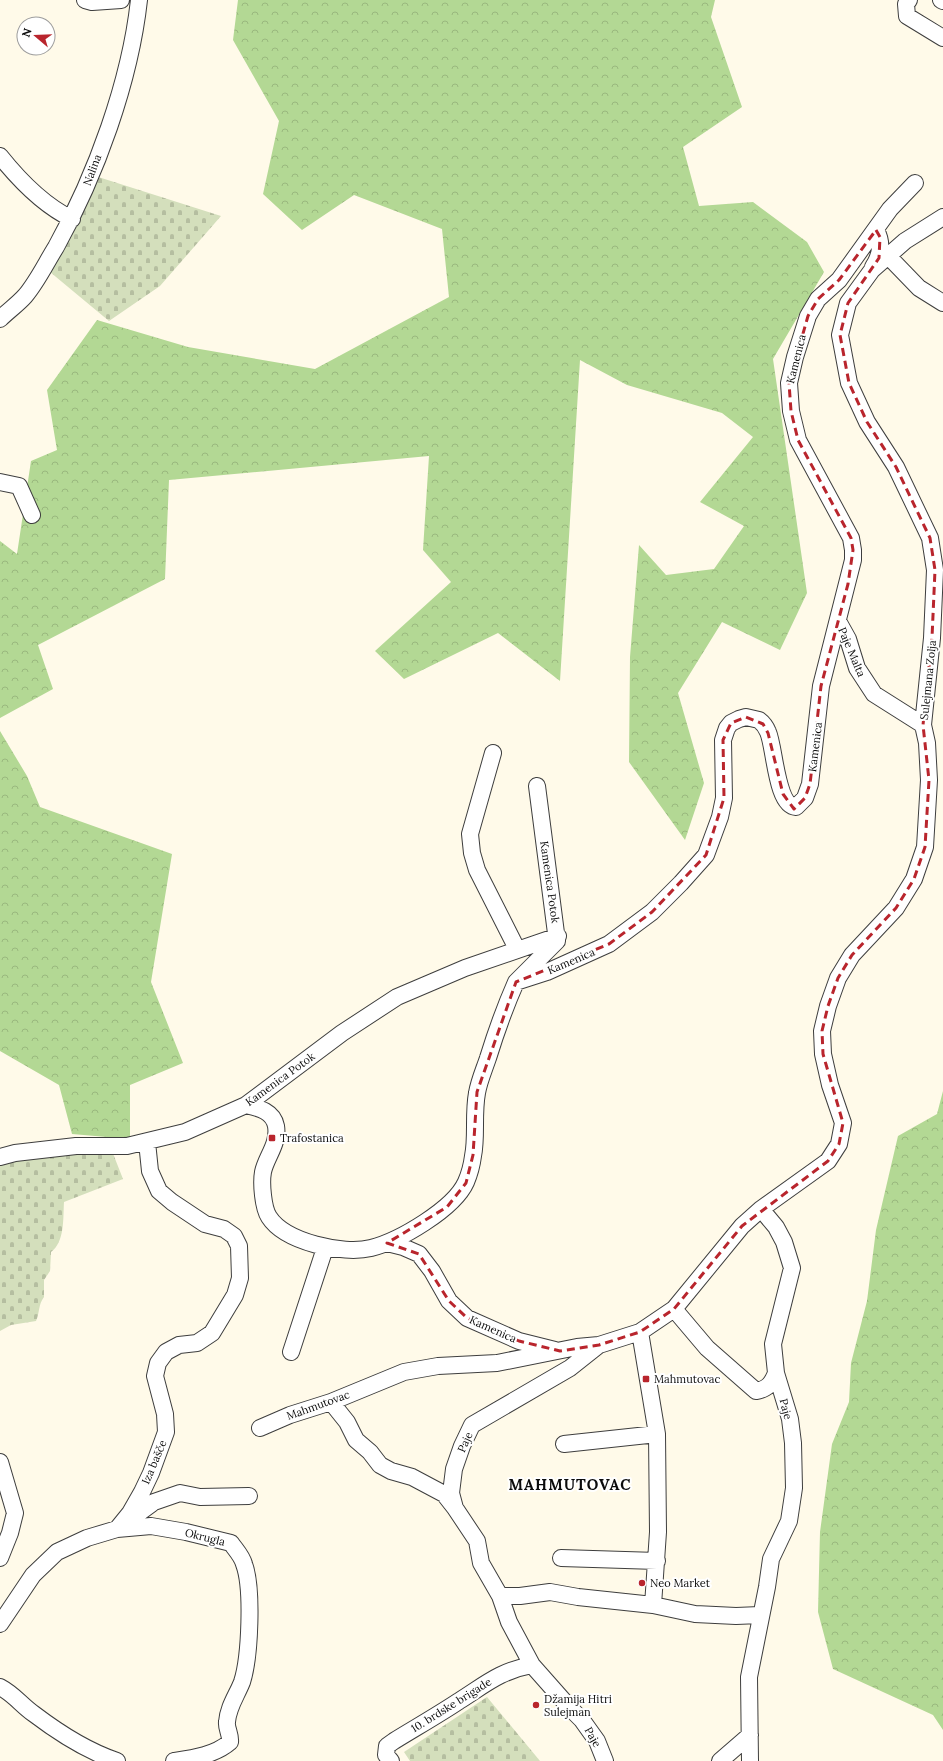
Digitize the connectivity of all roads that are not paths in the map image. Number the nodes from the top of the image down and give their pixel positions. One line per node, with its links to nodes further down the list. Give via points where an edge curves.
1 (85, 0): 2 (street)
2 (121, 0)
3 (139, 0): 9 (street, Nalina, via 136,26 113,114 92,175)
4 (909, 0): 5 (street, via 906,4 907,16)
5 (943, 38)
6 (0, 156): 9 (street, via 15,175 36,194)
7 (915, 183): 10 (street, Kamenica, via 890,209)
8 (943, 218): 11 (street, Sulejmana Zolja, via 905,241)
9 (72, 219): 14 (street, Nalina, via 25,296)
10 (876, 230): 12 (street, via 881,245 879,258); 17 (street, Kamenica, via 839,280 818,299 808,316 789,383 791,411 798,440 851,538 853,560)
11 (888, 256): 12 (street, Sulejmana Zolja); 13 (street, via 919,288)
12 (872, 270): 18 (street, Sulejmana Zolja, via 848,303 840,335 849,383 867,422 896,467 930,538 935,570 932,638)
13 (943, 303)
14 (0, 319)
15 (0, 482): 16 (street, via 19,486)
16 (32, 515)
17 (838, 621): 18 (street, Paje Malta, via 848,638 857,668 874,694); 23 (street, Kamenica, via 821,686 810,784 801,803 791,807 783,794 768,733 763,724 759,720 746,717 731,723 723,740 724,798 706,855 652,912 609,944 547,972)
18 (923, 725): 27 (street, Sulejmana Zolja, via 927,743 929,780 925,846 914,879 896,908 852,955 838,978 822,1031 822,1054 843,1123 839,1144 828,1161)
19 (493, 753): 22 (street, via 470,834 472,853 477,870)
20 (537, 786): 21 (street, Kamenica Potok)
21 (558, 936): 22 (street, Kamenica Potok); 23 (street, Kamenica, via 558,941 553,947)
22 (517, 949): 24 (street, Kamenica Potok, via 397,997 342,1033)
23 (516, 982): 28 (street, Kamenica, via 477,1092 473,1155 466,1183 447,1207)
24 (246, 1105): 25 (street, Kamenica Potok, via 185,1132); 29 (street, Kamenica, via 263,1109 272,1118 276,1127 273,1149 263,1172 262,1192 268,1216 305,1242)
25 (147, 1142): 26 (street, Kamenica Potok, via 127,1146 76,1146); 43 (street, Iza bašče, via 150,1172 159,1191 194,1217 206,1224 224,1229 234,1236 239,1246 240,1278 236,1295 212,1333 198,1343 180,1345 166,1352 158,1363 155,1376 165,1414 166,1432 142,1492 130,1513)
26 (0, 1157)
27 (761, 1209): 30 (street, Mahmutovac, via 742,1226); 35 (street, Paje, via 776,1227 792,1268 773,1344)
28 (387, 1243): 29 (street, Kamenica, via 370,1249); 33 (street, Kamenica, via 419,1254 449,1301 467,1318 519,1341)
29 (325, 1248): 34 (street)
30 (674, 1309): 31 (street, Mahmutovac); 35 (street, via 707,1348 756,1391 764,1390 772,1383)
31 (640, 1332): 32 (street, Mahmutovac); 38 (street)
32 (599, 1345): 33 (street, Mahmutovac); 42 (street, Paje, via 570,1368 472,1425 454,1469 451,1493)
33 (560, 1351): 36 (street, Mahmutovac, via 497,1363 438,1366 404,1372)
34 (291, 1352)
35 (776, 1373): 49 (street, Paje, via 790,1419 794,1443 794,1488 789,1522 771,1559)
36 (331, 1402): 37 (street, Mahmutovac); 42 (street, via 347,1422 356,1440 380,1465 412,1477 444,1494)
37 (260, 1428)
38 (657, 1434): 39 (street); 46 (street)
39 (564, 1444)
40 (1, 1465): 44 (street, via 15,1512)
41 (249, 1496): 43 (street, via 200,1497 180,1493 154,1502)
42 (455, 1508): 47 (street, Paje, via 477,1541 481,1563)
43 (117, 1528): 50 (street, Okrugla, via 57,1552 33,1575); 55 (street, Okrugla, via 151,1526 231,1543 244,1563 248,1578 247,1662 242,1682 229,1709 226,1724 231,1735 230,1742 222,1750)
44 (0, 1558)
45 (561, 1558): 46 (street)
46 (657, 1561): 48 (street)
47 (500, 1596): 48 (street, via 550,1592); 51 (street, Paje)
48 (654, 1605): 49 (street, via 694,1614)
49 (760, 1615): 53 (street, Paje, via 749,1677)
50 (0, 1624)
51 (532, 1665): 56 (street, 10. brdske brigade, via 515,1668 497,1676 394,1741 387,1746 386,1755); 57 (street, Paje, via 582,1720 597,1741)
52 (0, 1687): 54 (street, via 13,1694 32,1713 84,1748)
53 (750, 1734): 58 (street); 59 (street, Paje)
54 (117, 1761)
55 (174, 1761)
56 (391, 1761)
57 (605, 1761)
58 (720, 1761)
59 (750, 1761)

